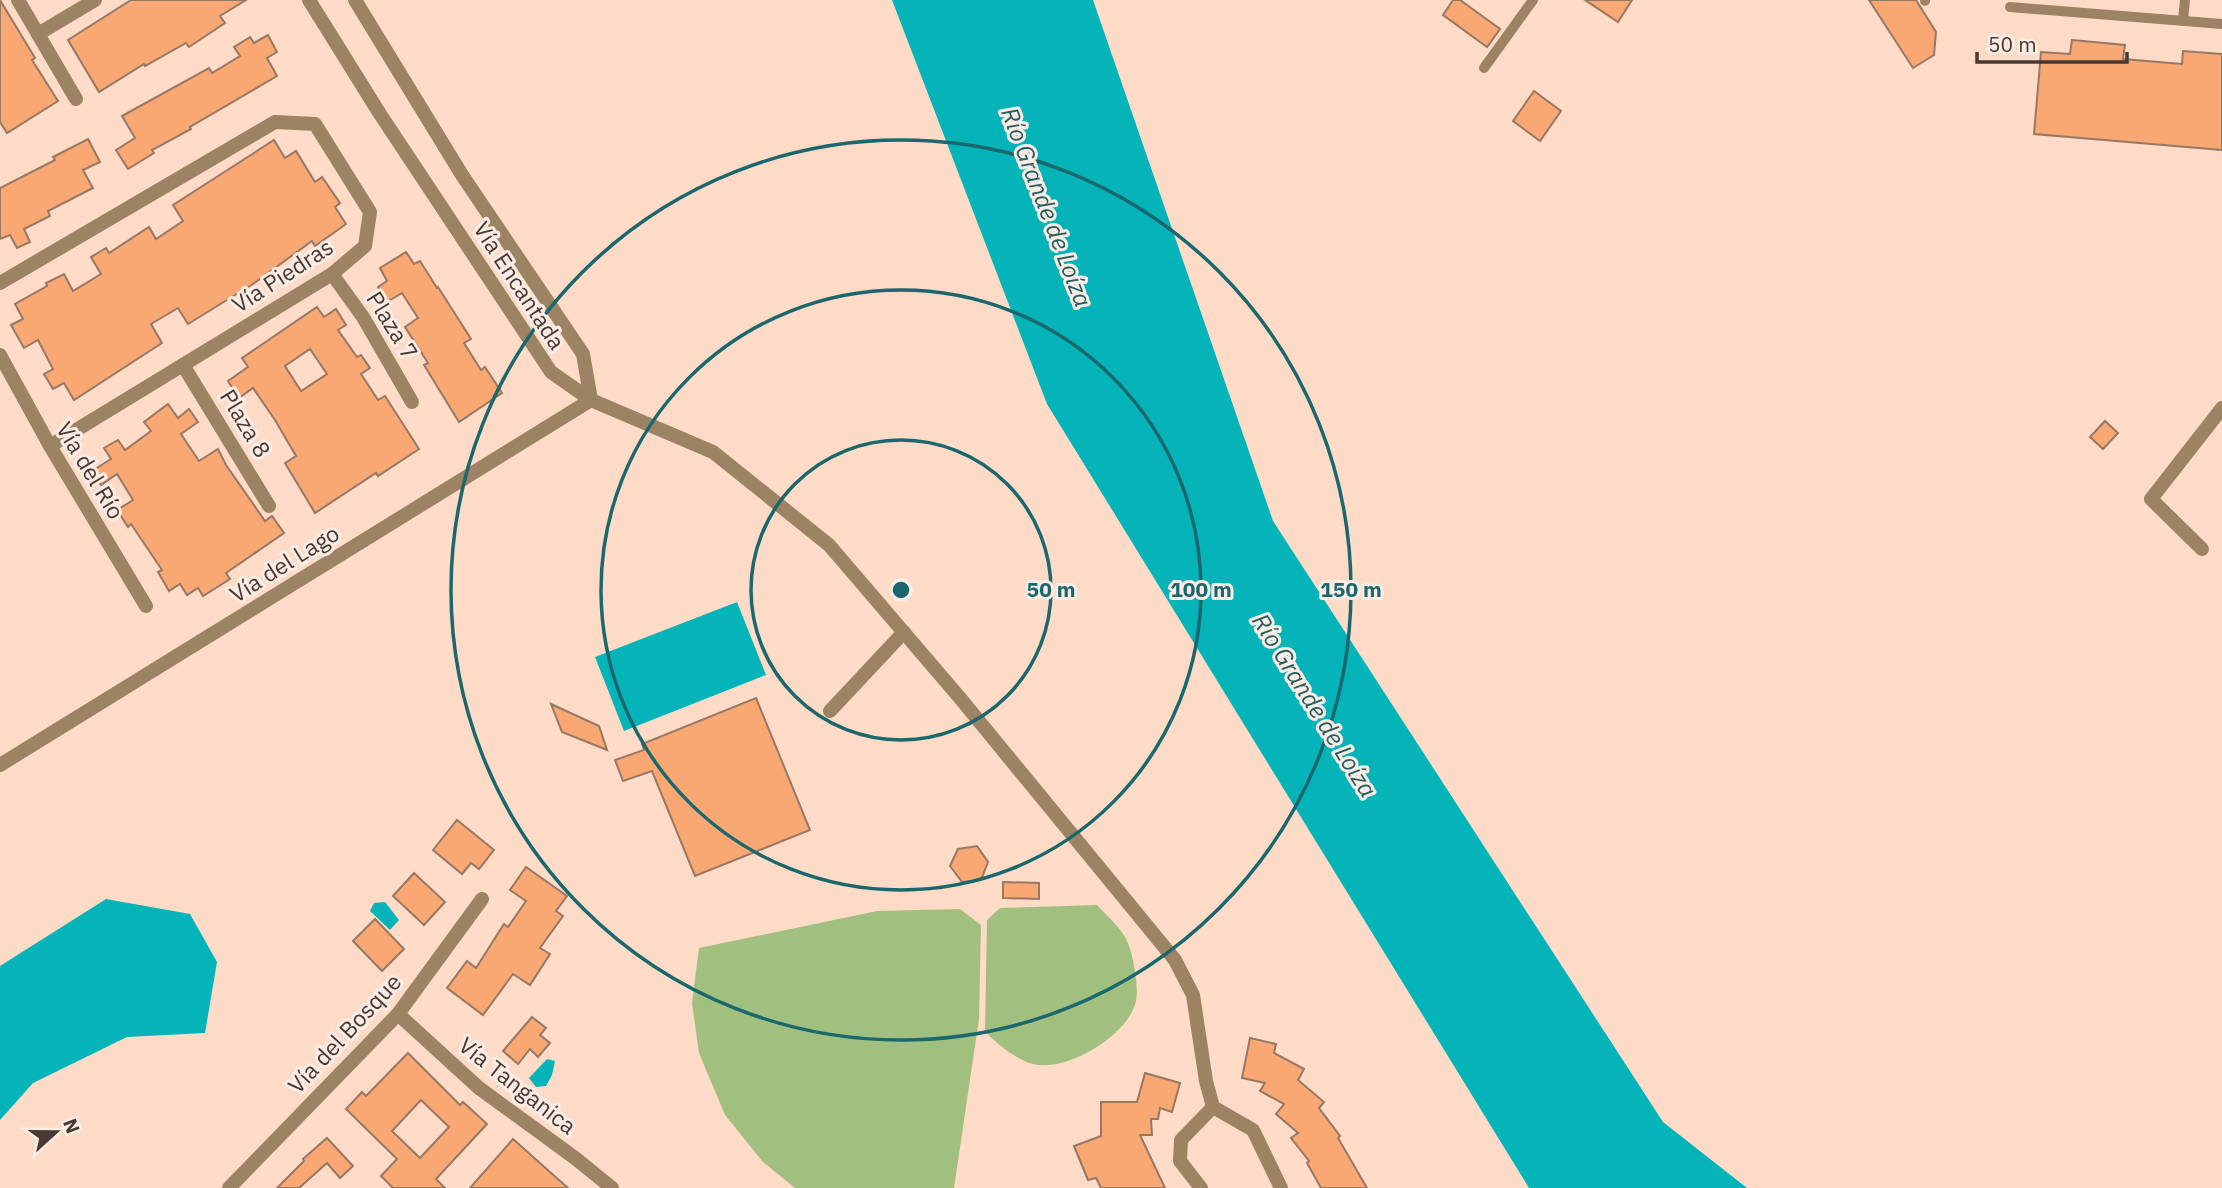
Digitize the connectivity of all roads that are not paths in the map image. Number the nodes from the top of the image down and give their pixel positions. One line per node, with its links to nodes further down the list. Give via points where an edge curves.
1 (18, 0): 10 (street)
2 (94, 0): 10 (street)
3 (309, 0): 17 (street, Vía Encantada, via 551,372)
4 (355, 0): 17 (street, Vía Encantada, via 462,175 583,354)
5 (1533, 0): 11 (lane)
6 (2185, 0): 8 (lane)
7 (2011, 6): 8 (lane)
8 (2183, 20): 9 (lane)
9 (2222, 24)
10 (38, 34): 12 (street)
11 (1484, 68)
12 (76, 99)
13 (332, 274): 14 (street, Vía Piedras, via 365,246 370,212 315,124 275,122); 16 (street, Vía Piedras); 18 (street, Plaza 7)
14 (0, 283)
15 (0, 355): 20 (street, Vía del Río)
16 (183, 365): 20 (street, Vía Piedras); 21 (street, Plaza 8)
17 (591, 400): 24 (street, via 713,452 829,545); 26 (street, Vía del Lago)
18 (412, 402)
19 (2222, 408): 22 (street, via 2151,499)
20 (50, 446): 23 (street, Vía del Río)
21 (270, 506)
22 (2202, 549)
23 (146, 606)
24 (904, 632): 25 (street); 29 (street, via 1175,960 1193,995)
25 (830, 711)
26 (0, 765)
27 (482, 899): 28 (street, Vía del Bosque)
28 (398, 1014): 30 (street, Vía del Bosque); 31 (street, Vía Tanganica, via 479,1088)
29 (1213, 1107): 32 (street, via 1181,1140 1180,1161); 33 (street, via 1253,1130)
30 (229, 1188)
31 (612, 1188)
32 (1201, 1188)
33 (1281, 1188)

